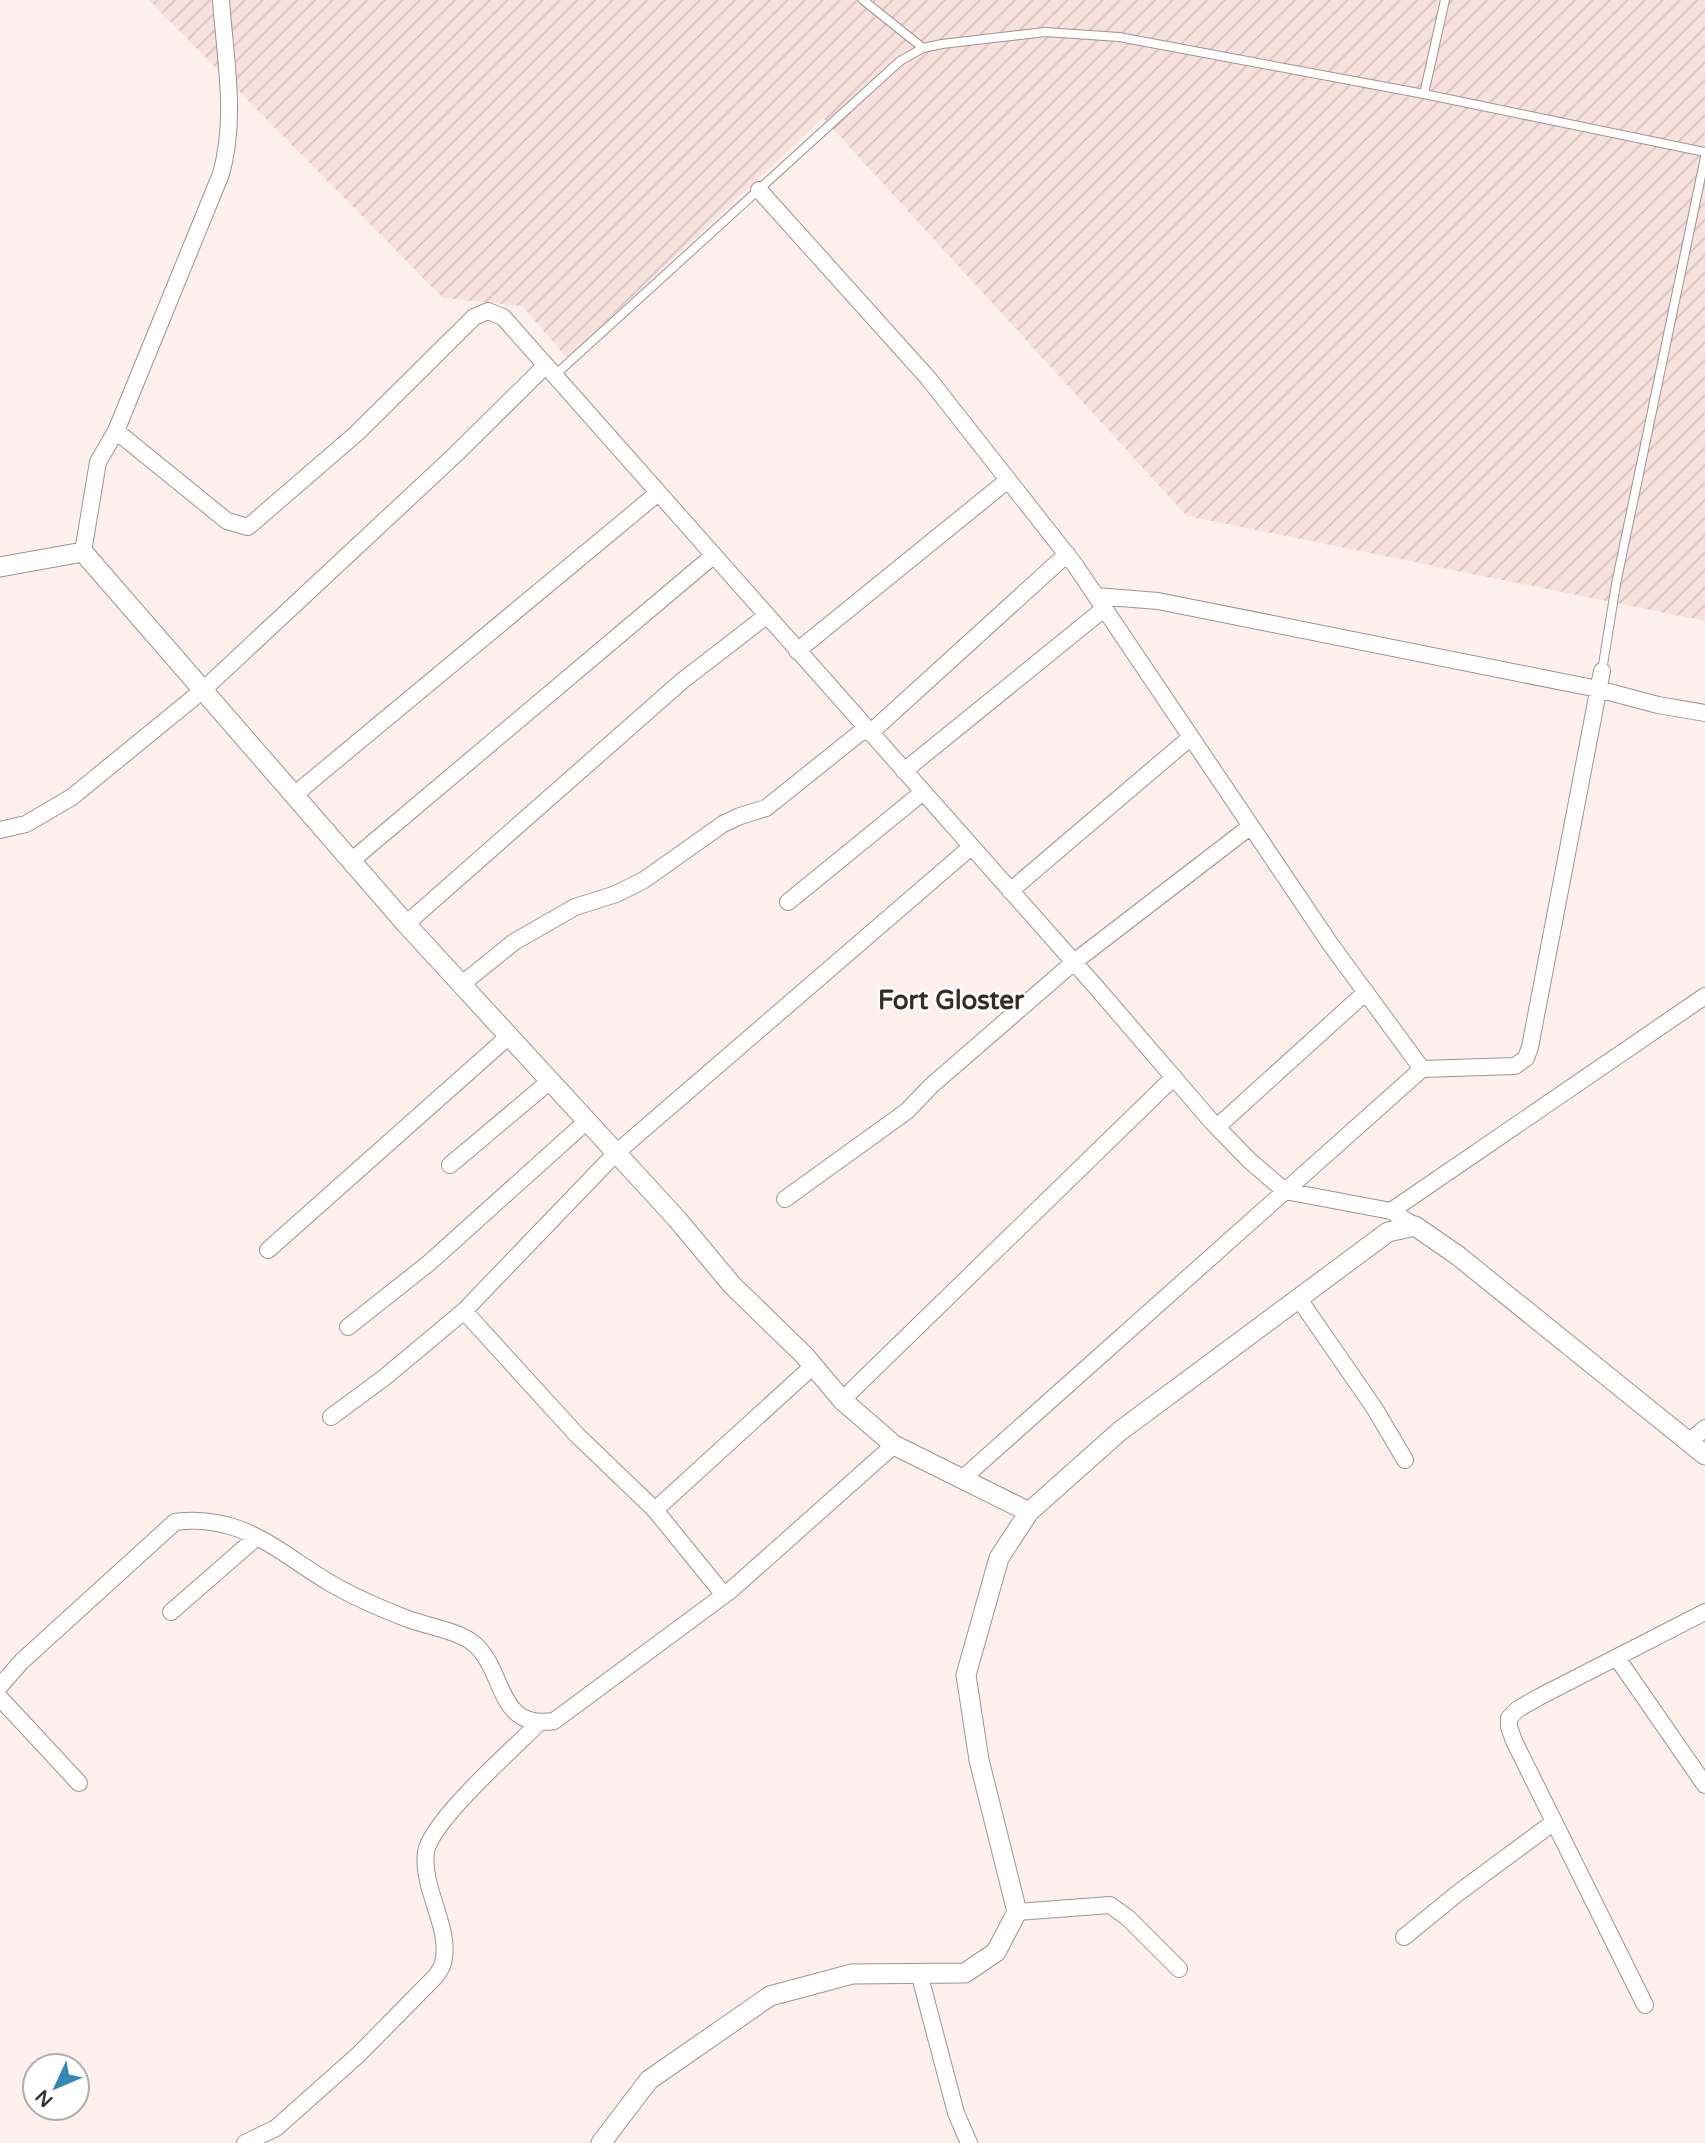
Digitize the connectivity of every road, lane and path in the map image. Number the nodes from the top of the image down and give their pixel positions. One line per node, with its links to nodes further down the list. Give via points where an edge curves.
1 (221, 0): 9 (street, via 230,121 227,153)
2 (863, 0): 4 (lane)
3 (1445, 0): 5 (lane)
4 (923, 48): 5 (lane, via 1045,32 1119,37); 7 (lane, via 900,61)
5 (1424, 94): 6 (lane)
6 (1705, 155): 19 (lane)
7 (759, 190): 8 (lane); 10 (street, via 928,378)
8 (549, 371): 9 (street, via 503,317 488,311 474,317 357,433 248,527 227,521); 11 (street); 21 (street)
9 (116, 431): 12 (street, via 98,462)
10 (1009, 480): 13 (street); 18 (street)
11 (658, 493): 14 (street); 27 (street)
12 (83, 552): 15 (street); 21 (street)
13 (1067, 554): 16 (street); 23 (street)
14 (713, 556): 17 (street); 31 (street)
15 (0, 567)
16 (1100, 602): 20 (street, via 1158,601); 24 (street); 25 (street)
17 (766, 616): 18 (street); 34 (street, via 682,681)
18 (797, 651): 23 (street)
19 (1602, 671): 20 (street)
20 (1598, 689): 22 (street); 40 (street, via 1526,1058 1515,1066)
21 (203, 690): 27 (street); 29 (street, via 72,797 26,824)
22 (1705, 712)
23 (868, 730): 25 (street); 36 (street, via 766,808 723,824 629,888 575,907 543,925)
24 (1191, 737): 28 (street); 32 (street)
25 (904, 771): 26 (street)
26 (923, 792): 30 (street); 33 (street)
27 (294, 795): 31 (street)
28 (1251, 826): 35 (street); 37 (street)
29 (0, 830)
30 (971, 847): 32 (street); 45 (street)
31 (351, 860): 34 (street)
32 (1010, 891): 35 (street)
33 (788, 902)
34 (406, 924): 36 (street)
35 (1074, 962): 41 (street); 48 (street, via 907,1111)
36 (462, 984): 39 (street)
37 (1366, 992): 40 (street); 44 (street)
38 (1705, 996): 49 (street)
39 (509, 1036): 42 (street); 51 (street)
40 (1422, 1069): 47 (street)
41 (1174, 1077): 44 (street); 56 (street)
42 (550, 1081): 43 (street); 46 (street)
43 (587, 1121): 45 (street); 54 (street, via 429,1263)
44 (1217, 1127): 47 (street)
45 (616, 1153): 53 (street); 55 (street, via 732,1284)
46 (450, 1165)
47 (1285, 1191): 49 (street); 63 (street)
48 (785, 1199)
49 (1391, 1211): 50 (street)
50 (1415, 1226): 52 (street, via 1388,1232); 59 (street)
51 (268, 1250)
52 (1298, 1299): 62 (street); 65 (street, via 1120,1430)
53 (464, 1311): 57 (street); 64 (street, via 577,1435)
54 (348, 1328)
55 (813, 1366): 56 (street); 64 (street)
56 (842, 1401): 60 (street)
57 (331, 1417)
58 (1705, 1428): 59 (street)
59 (1689, 1442): 61 (street)
60 (894, 1445): 63 (street); 67 (street)
61 (1705, 1455)
62 (1405, 1460)
63 (962, 1479): 65 (street)
64 (655, 1510): 67 (street)
65 (1029, 1513): 77 (street, via 999,1558 966,1675 979,1760)
66 (257, 1537): 68 (street); 71 (street, via 195,1519 175,1522); 73 (street, via 333,1585 408,1619 470,1640 489,1661 513,1711)
67 (724, 1595): 73 (street, via 554,1721)
68 (171, 1612)
69 (1705, 1612): 70 (street)
70 (1616, 1658): 75 (street); 76 (street, via 1509,1718 1514,1741)
71 (0, 1686)
72 (0, 1698): 74 (street)
73 (539, 1723): 82 (street, via 447,1815 426,1850 429,1890 444,1939 443,1964 435,1977 358,2055 276,2128)
74 (79, 1783)
75 (1705, 1785)
76 (1554, 1822): 78 (street); 81 (street)
77 (1017, 1912): 79 (street, via 1110,1905); 80 (street, via 996,1952 965,1973)
78 (1404, 1937)
79 (1179, 1969)
80 (919, 1973): 83 (street, via 852,1974 770,1996 649,2080); 84 (street, via 956,2113)
81 (1645, 2005)
82 (245, 2143)
83 (601, 2143)
84 (969, 2143)

